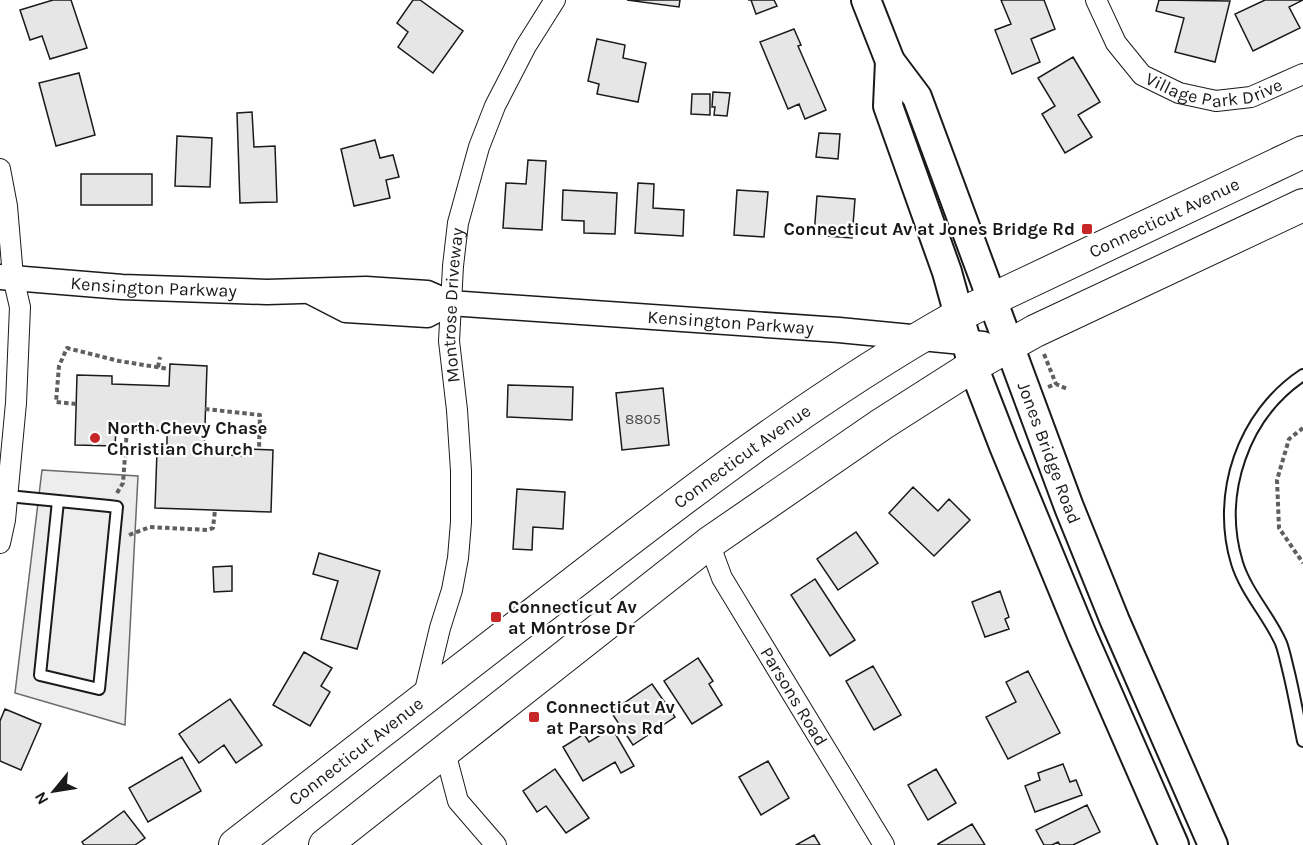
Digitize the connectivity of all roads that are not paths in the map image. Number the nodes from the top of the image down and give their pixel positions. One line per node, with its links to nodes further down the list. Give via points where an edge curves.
1 (555, 0): 11 (street, Montrose Driveway, via 504,86 479,147 458,223)
2 (866, 0): 4 (main road, Jones Bridge Road)
3 (1096, 0): 5 (street, Village Park Drive, via 1116,43 1142,75 1179,93 1216,100 1251,96)
4 (890, 61): 10 (main road, Jones Bridge Road, via 917,97); 13 (main road, Jones Bridge Road, via 888,106 947,272)
5 (1303, 74)
6 (1303, 152): 10 (main road, Connecticut Avenue)
7 (0, 169): 9 (street, via 7,206)
8 (1303, 206): 14 (main road, Connecticut Avenue)
9 (6, 277): 11 (street, Kensington Parkway, via 122,287 309,291 346,310 427,315); 16 (street, via 20,307)
10 (992, 300): 13 (main road, Connecticut Avenue); 14 (main road, Jones Bridge Road)
11 (450, 303): 12 (street, Kensington Parkway); 20 (street, Montrose Driveway, via 448,341 457,410 461,522 452,590)
12 (918, 338): 13 (main road, Connecticut Avenue); 20 (main road, Connecticut Avenue, via 849,381 669,508)
13 (966, 341): 14 (main road, Connecticut Avenue); 19 (main road, Connecticut Avenue, via 882,424); 27 (main road, Jones Bridge Road, via 1004,446)
14 (1010, 346): 28 (main road, Jones Bridge Road, via 1115,621)
15 (1303, 375): 21 (lane, via 1270,403 1246,441 1232,481 1229,527 1238,565 1281,644)
16 (8, 496): 17 (lane); 18 (street)
17 (58, 501): 17 (lane, via 40,675 99,689 117,507)
18 (0, 543)
19 (709, 543): 22 (main road, Connecticut Avenue); 26 (street, Parsons Road, via 722,578)
20 (423, 700): 23 (main road, Connecticut Avenue)
21 (1303, 741)
22 (445, 752): 24 (main road, Connecticut Avenue); 25 (street, via 458,801)
23 (235, 845)
24 (325, 845)
25 (496, 845)
26 (884, 845)
27 (1174, 845)
28 (1213, 845)

